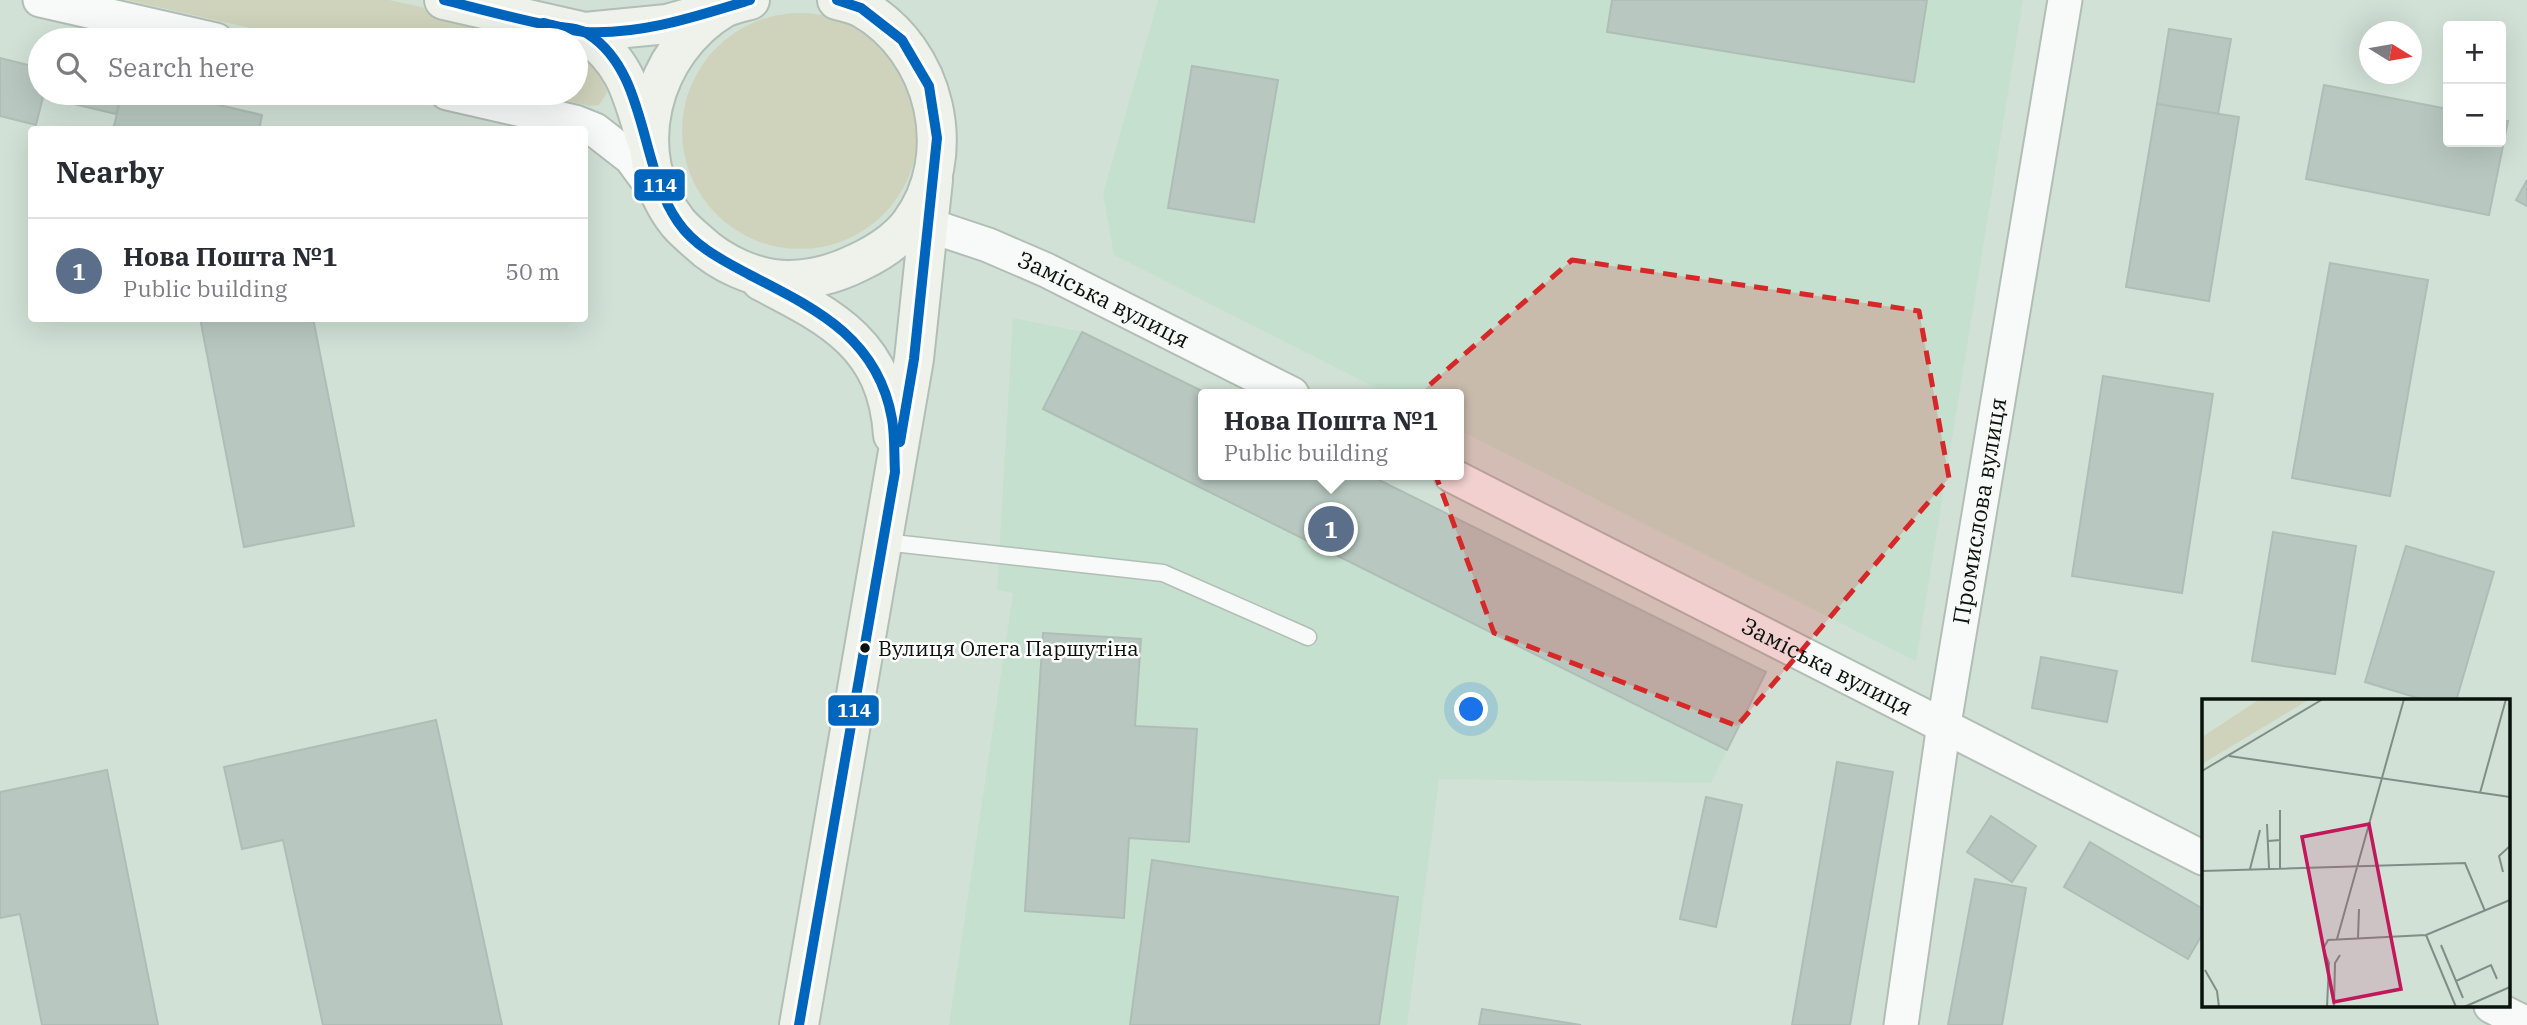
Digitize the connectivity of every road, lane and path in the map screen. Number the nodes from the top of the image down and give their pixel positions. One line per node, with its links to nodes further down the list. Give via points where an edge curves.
1 (40, 0): 6 (street)
2 (444, 0): 7 (street)
3 (836, 0): 15 (street, via 861,8 902,40 929,86 937,138 933,180)
4 (2065, 0): 22 (street, Промислова вулиця)
5 (738, 4): 8 (street, via 667,24); 13 (street, via 685,39 666,67 650,116)
6 (163, 28)
7 (567, 28)
8 (588, 32)
9 (588, 34): 13 (street, via 620,67)
10 (500, 105): 11 (street)
11 (585, 126)
12 (588, 127): 14 (street, via 631,158)
13 (649, 151): 14 (street, via 662,197)
14 (678, 223): 16 (street, via 712,256)
15 (919, 225): 16 (street, via 876,254 834,274 787,280); 17 (street, Заміська вулиця, via 988,245 1046,270); 18 (street, via 914,359)
16 (741, 270): 18 (street, via 835,322 865,351 882,380 892,418)
17 (1282, 389)
18 (895, 472): 20 (street)
19 (1461, 480): 22 (street, Заміська вулиця)
20 (884, 542): 21 (lane, via 1163,573); 26 (street)
21 (1308, 637)
22 (1944, 724): 23 (street, Заміська вулиця); 27 (street, Промислова вулиця)
23 (2202, 857)
24 (2493, 1007): 25 (street)
25 (2527, 1024)
26 (799, 1025)
27 (1901, 1025)

